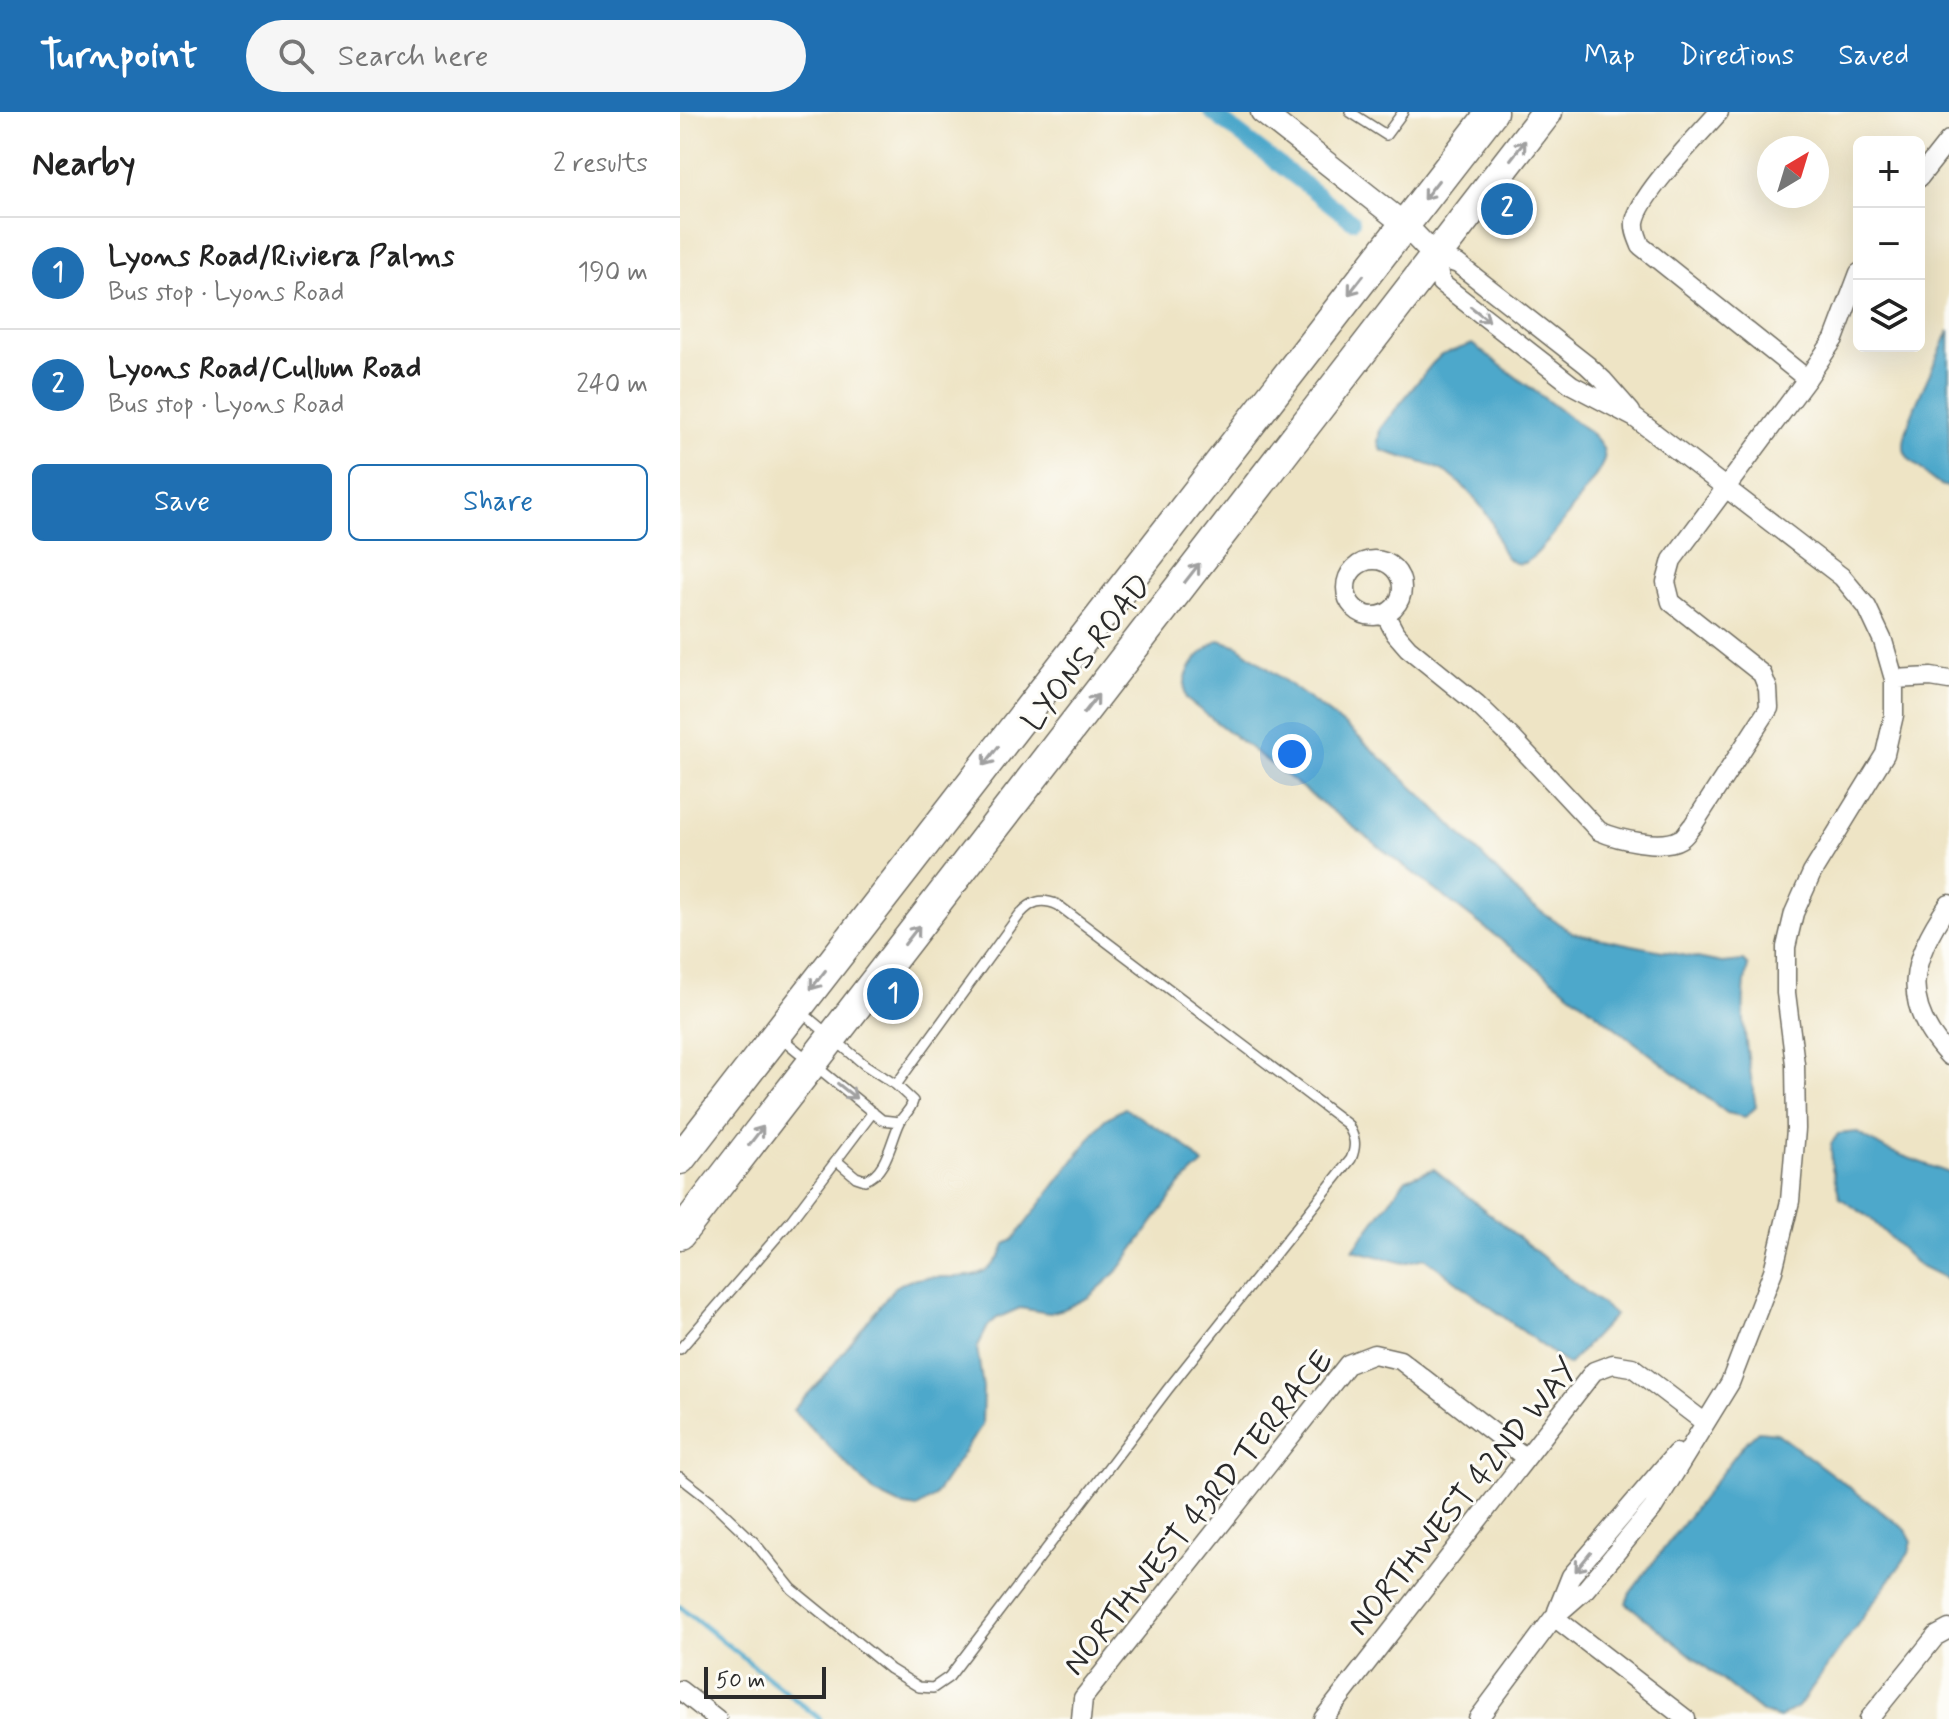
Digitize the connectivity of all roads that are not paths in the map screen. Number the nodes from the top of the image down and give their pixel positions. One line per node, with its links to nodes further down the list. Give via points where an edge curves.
1 (1262, 112): 9 (street)
2 (1403, 112): 6 (lane, via 1386,135)
3 (1492, 112): 9 (main road, LYONS ROAD, one-way to 9)
4 (1547, 112): 10 (main road, LYONS ROAD, one-way to 4)
5 (1719, 112): 13 (street, via 1643,202 1634,226 1641,246)
6 (1356, 114)
7 (1949, 140): 8 (street)
8 (1925, 170)
9 (1404, 224): 10 (street); 17 (main road, LYONS ROAD, one-way to 17)
10 (1435, 256): 12 (street, via 1458,264); 14 (street, one-way to 14, via 1441,283); 19 (main road, LYONS ROAD, one-way to 10)
11 (1856, 280): 13 (street, via 1834,339)
12 (1587, 365): 14 (lane); 15 (street)
13 (1807, 379): 16 (street)
14 (1572, 385): 15 (street)
15 (1635, 418): 16 (street)
16 (1727, 488): 18 (street, via 1672,560 1666,582 1671,602 1762,674 1769,708 1680,840 1660,844 1599,831 1486,712 1408,648); 20 (street, via 1842,577 1867,607)
17 (1107, 606): 19 (main road); 23 (main road, LYONS ROAD, one-way to 23)
18 (1385, 614)
19 (1144, 635): 25 (main road, LYONS ROAD, one-way to 19)
20 (1894, 679): 21 (street); 35 (street, via 1894,715 1885,754 1812,873 1794,913 1786,947 1795,1064 1790,1201 1750,1336 1730,1383)
21 (1949, 680)
22 (1949, 904): 26 (street, via 1927,938 1914,974 1921,1018)
23 (797, 1008): 24 (main road, LYONS ROAD); 25 (lane)
24 (776, 1034): 27 (lane); 31 (main road, LYONS ROAD)
25 (832, 1038): 27 (main road, LYONS ROAD); 28 (lane)
26 (1949, 1056)
27 (813, 1063): 29 (lane, one-way to 29); 33 (main road, LYONS ROAD, one-way to 27)
28 (896, 1085): 30 (lane, via 913,1101); 37 (lane, via 1020,914 1047,900 1347,1124 1355,1149 949,1677 933,1688 919,1687 890,1669 792,1589 754,1542)
29 (873, 1112): 30 (lane, via 882,1120); 32 (lane)
30 (900, 1122): 32 (lane, via 875,1175 856,1177)
31 (680, 1159)
32 (837, 1161): 34 (lane)
33 (680, 1234)
34 (680, 1349)
35 (1704, 1422): 36 (street, NORTHWEST 42ND WAY, via 1632,1367 1613,1364 1594,1371); 38 (street); 39 (street)
36 (1526, 1458): 44 (street, NORTHWEST 43RD TERRACE, via 1400,1360 1374,1354 1348,1364 1083,1698); 45 (street, NORTHWEST 42ND WAY)
37 (680, 1477)
38 (1622, 1514): 39 (lane); 40 (street, one-way to 40, via 1571,1576)
39 (1638, 1526): 40 (street, via 1585,1590)
40 (1554, 1617): 46 (street); 47 (street)
41 (1949, 1629): 48 (street, via 1936,1636)
42 (680, 1690): 43 (street)
43 (717, 1719)
44 (1081, 1719)
45 (1323, 1719)
46 (1478, 1719)
47 (1686, 1719)
48 (1869, 1719)

